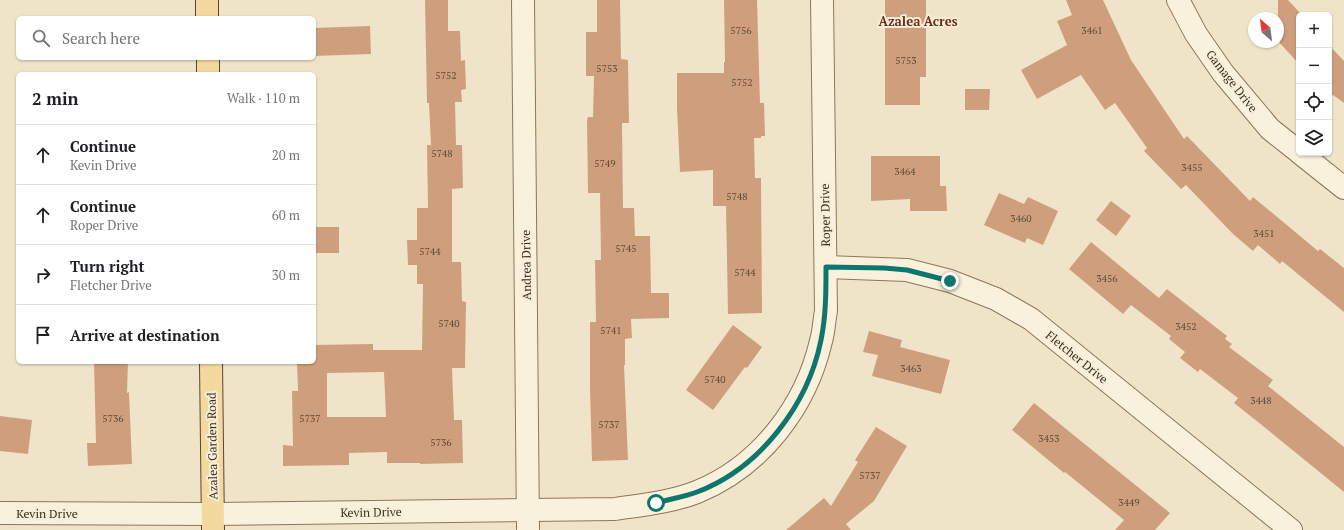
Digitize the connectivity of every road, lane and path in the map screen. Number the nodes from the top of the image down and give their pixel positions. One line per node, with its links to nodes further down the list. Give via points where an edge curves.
1 (207, 0): 5 (main road)
2 (523, 0): 15 (street, Andrea Drive)
3 (822, 0): 11 (street, Roper Drive)
4 (1178, 0): 8 (street, Gamage Drive, via 1196,34 1223,73 1270,129)
5 (207, 16)
6 (208, 60): 7 (main road)
7 (208, 72)
8 (1296, 150)
9 (1304, 156): 10 (street, Gamage Drive)
10 (1344, 188)
11 (826, 267): 13 (street, Roper Drive, via 826,311 821,341 797,404 756,456); 17 (street, Fletcher Drive, via 907,270 950,281 996,299 1031,319)
12 (211, 364): 16 (main road, Azalea Garden Road)
13 (735, 471): 15 (street, Kevin Drive, via 697,492 656,503)
14 (0, 513): 16 (street, Kevin Drive)
15 (528, 520): 16 (street, Kevin Drive)
16 (213, 522)
17 (1291, 530)

